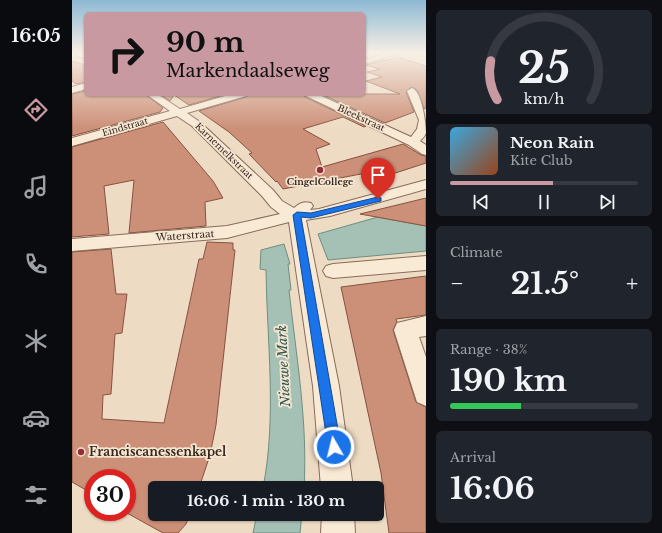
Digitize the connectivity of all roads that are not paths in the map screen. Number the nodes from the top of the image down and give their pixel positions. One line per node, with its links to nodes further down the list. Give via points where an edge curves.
1 (84, 87): 2 (street)
2 (72, 90)
3 (412, 91): 9 (street, via 424,120 424,129)
4 (154, 96): 7 (street, Karnemelkstraat)
5 (234, 96): 7 (street, Eindstraat)
6 (313, 96): 9 (street, Bleekstraat)
7 (178, 112): 8 (street, Eindstraat); 13 (street, Karnemelkstraat, via 196,124)
8 (72, 142)
9 (413, 142): 10 (street, Bleekstraat)
10 (426, 151)
11 (426, 174): 14 (street)
12 (426, 184): 14 (street, via 323,213 311,215)
13 (268, 193): 14 (street, Karnemelkstraat, via 283,199 286,205); 14 (street, Karnemelkstraat, via 280,208)
14 (301, 210): 15 (street, Waterstraat, via 227,232); 20 (street, via 330,410)
15 (72, 245)
16 (426, 263): 17 (street)
17 (333, 271)
18 (426, 326): 19 (street, via 405,330)
19 (426, 393)
20 (336, 481)
21 (338, 521): 22 (street)
22 (338, 533)

